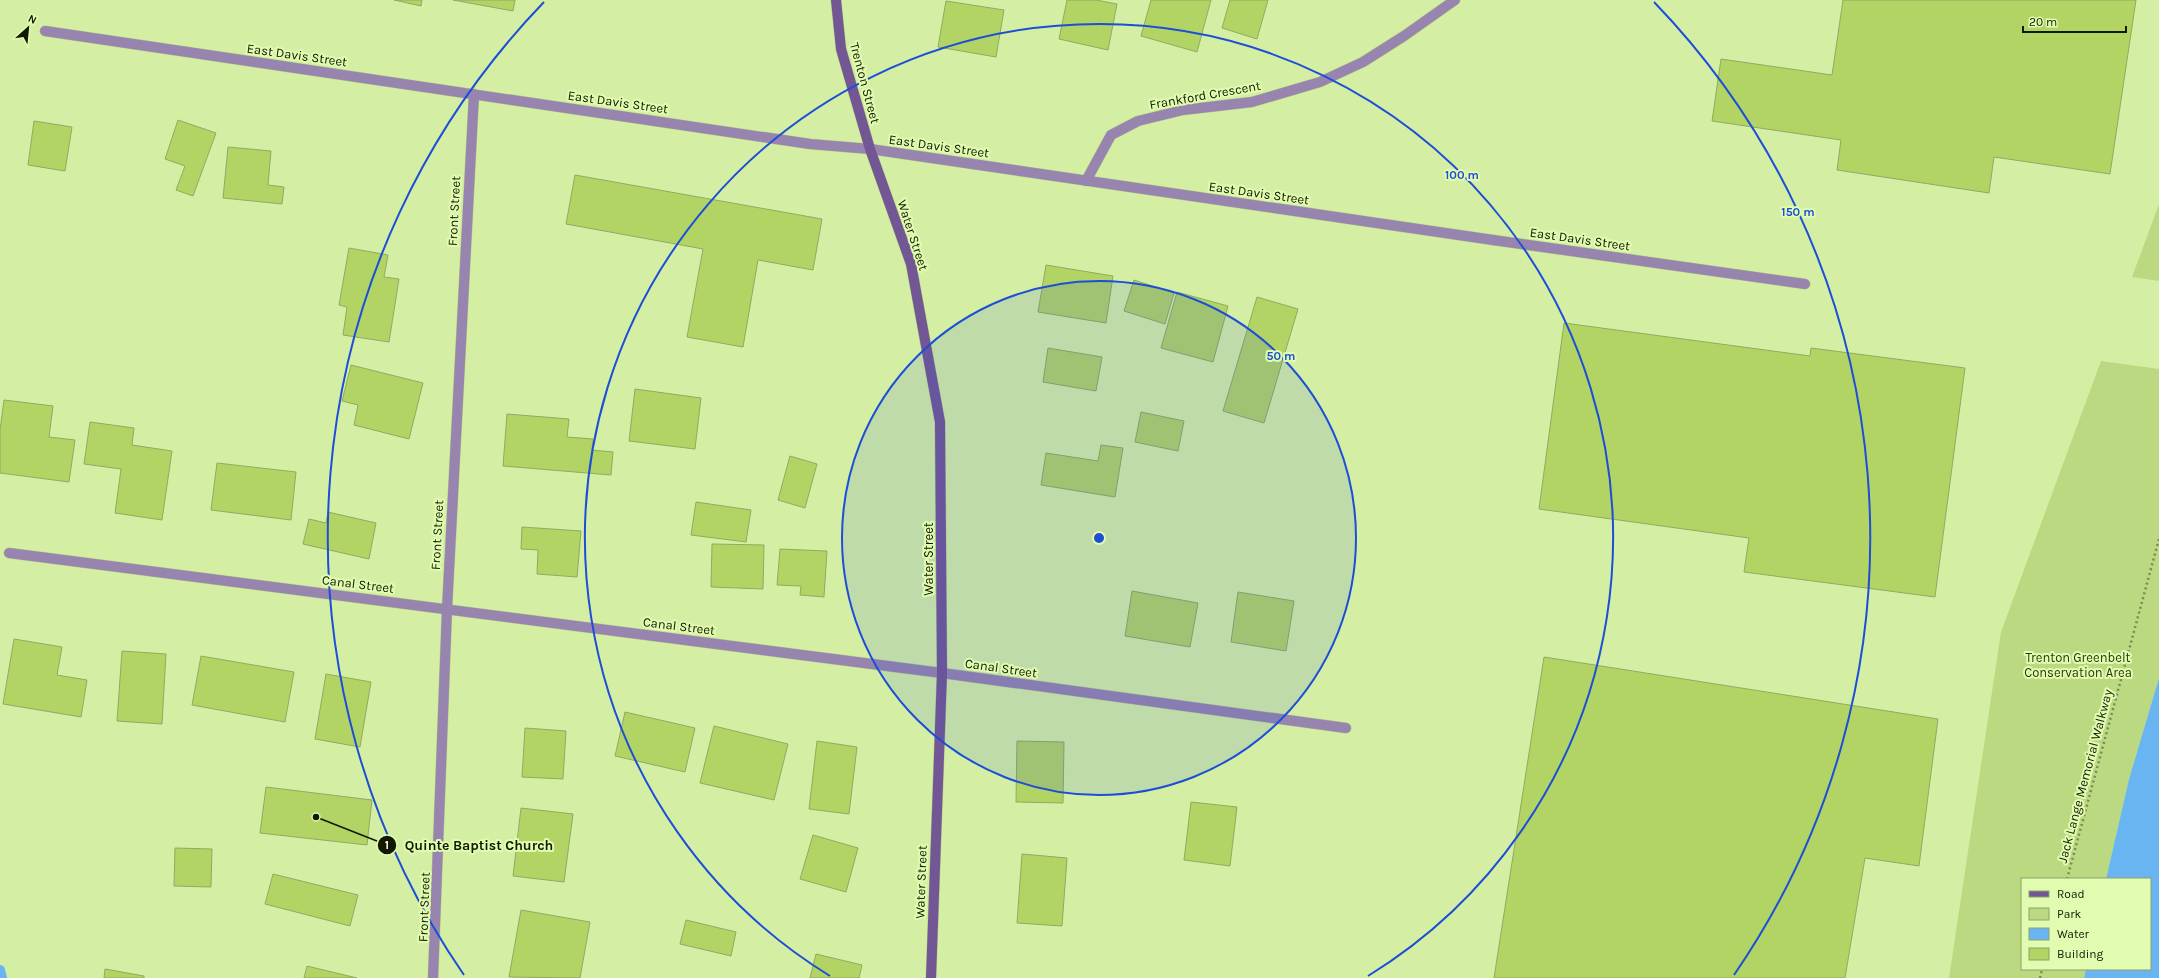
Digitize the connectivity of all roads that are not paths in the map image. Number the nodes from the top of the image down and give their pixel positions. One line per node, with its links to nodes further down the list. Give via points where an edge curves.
1 (836, 0): 5 (main road, Trenton Street, via 841,49)
2 (1455, 0): 6 (street, Frankford Crescent, via 1369,58 1320,82 1252,102 1183,110 1138,120 1111,135)
3 (44, 31): 4 (street, East Davis Street)
4 (474, 94): 5 (street, East Davis Street, via 810,144); 9 (street, Front Street)
5 (870, 149): 6 (street, East Davis Street); 10 (main road, Water Street, via 911,264 940,422)
6 (1086, 181): 7 (street, East Davis Street)
7 (1805, 284)
8 (9, 553): 9 (street, Canal Street)
9 (447, 609): 10 (street, Canal Street); 12 (street, Front Street)
10 (942, 673): 11 (street, Canal Street); 13 (main road, Water Street)
11 (1346, 728)
12 (433, 978)
13 (931, 978)

